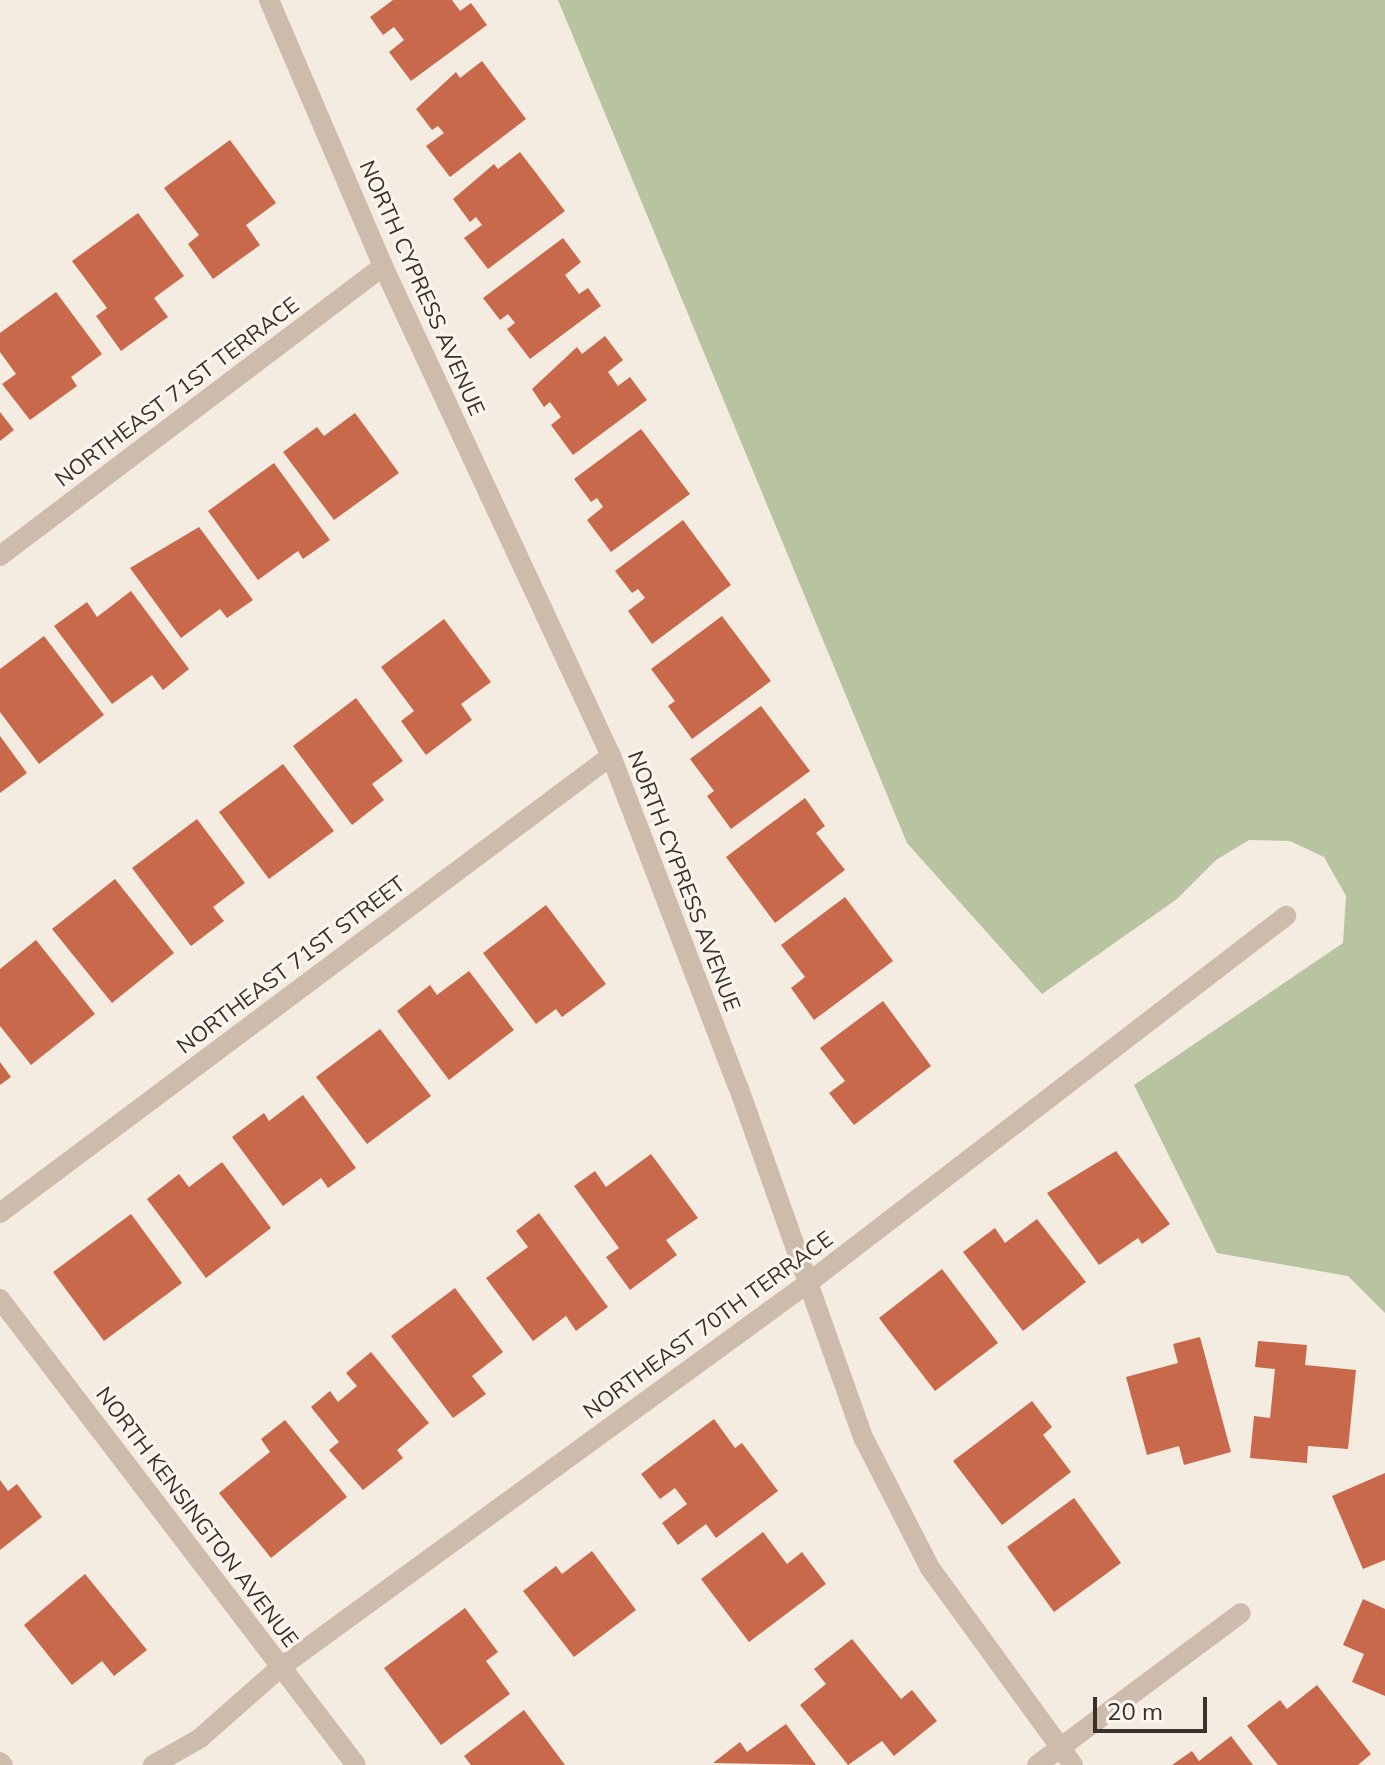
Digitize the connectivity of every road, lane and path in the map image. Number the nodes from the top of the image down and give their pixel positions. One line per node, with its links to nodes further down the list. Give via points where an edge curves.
1 (269, 0): 2 (street, NORTH CYPRESS AVENUE)
2 (383, 266): 3 (street, NORTHEAST 71ST TERRACE); 4 (street, NORTH CYPRESS AVENUE)
3 (0, 556)
4 (611, 756): 6 (street, NORTHEAST 71ST STREET); 7 (street, NORTH CYPRESS AVENUE)
5 (1286, 916): 7 (street, NORTHEAST 70TH TERRACE)
6 (0, 1213)
7 (808, 1283): 10 (street, NORTHEAST 70TH TERRACE); 11 (street, NORTH CYPRESS AVENUE, via 864,1439 930,1568)
8 (0, 1299): 10 (street, NORTH KENSINGTON AVENUE)
9 (1241, 1613): 11 (street)
10 (281, 1667): 12 (street, NORTHEAST 70TH TERRACE, via 199,1739); 13 (street, NORTH KENSINGTON AVENUE)
11 (1060, 1748): 14 (street); 15 (street, NORTH CYPRESS AVENUE)
12 (153, 1765)
13 (356, 1765)
14 (1037, 1765)
15 (1073, 1765)

